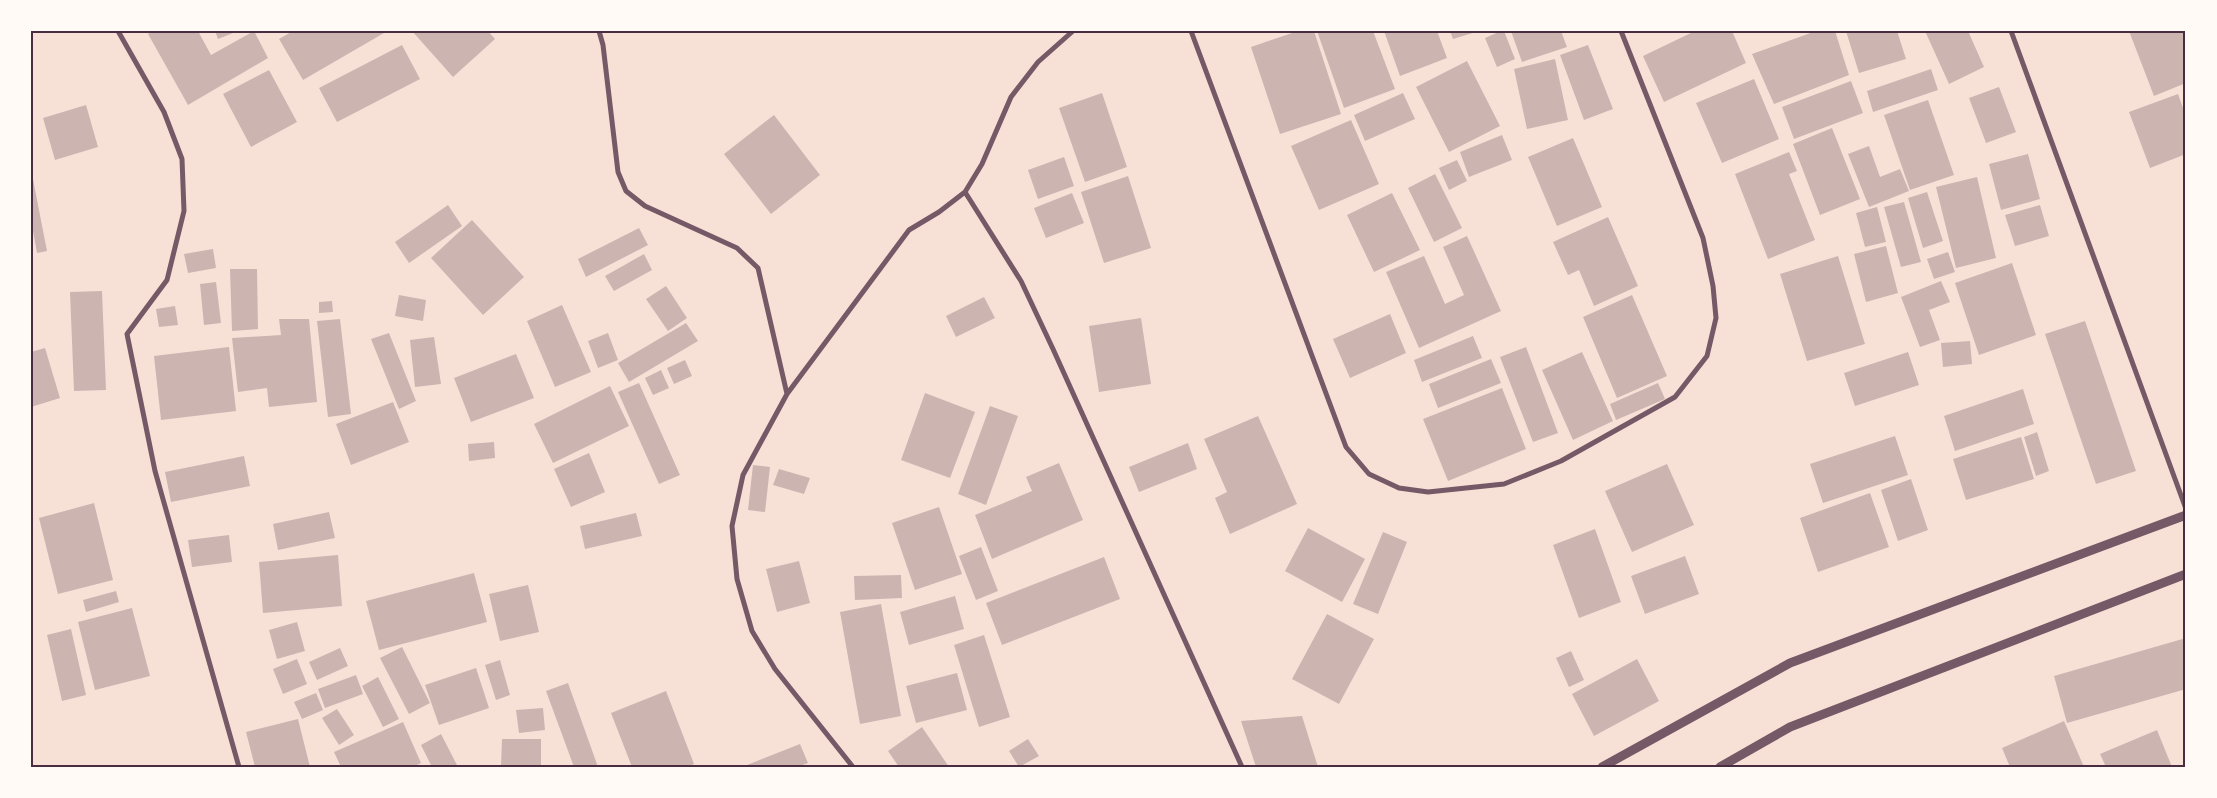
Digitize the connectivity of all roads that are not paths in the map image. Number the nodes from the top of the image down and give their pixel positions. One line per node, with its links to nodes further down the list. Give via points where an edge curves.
1 (118, 31): 12 (street, via 164,112 182,159 184,211 167,280 127,334 155,471)
2 (599, 31): 8 (street, via 618,172 626,191 645,206 737,248 758,268)
3 (1073, 31): 7 (street, via 1038,62 1011,97 982,164)
4 (1191, 31): 5 (street, via 1346,447 1368,474 1399,488 1428,492 1504,484 1561,461 1675,397 1707,356 1716,318 1703,238)
5 (1621, 31)
6 (2011, 31): 9 (street)
7 (965, 192): 8 (street, via 909,230); 14 (street, via 1021,282 1037,315)
8 (788, 394): 13 (street, via 743,475 732,526 737,578 752,631 775,669)
9 (2186, 509)
10 (2186, 515): 15 (street, via 1790,663)
11 (2186, 574): 16 (street, via 1790,726)
12 (239, 767)
13 (853, 767)
14 (1242, 767)
15 (1602, 767)
16 (1720, 767)

